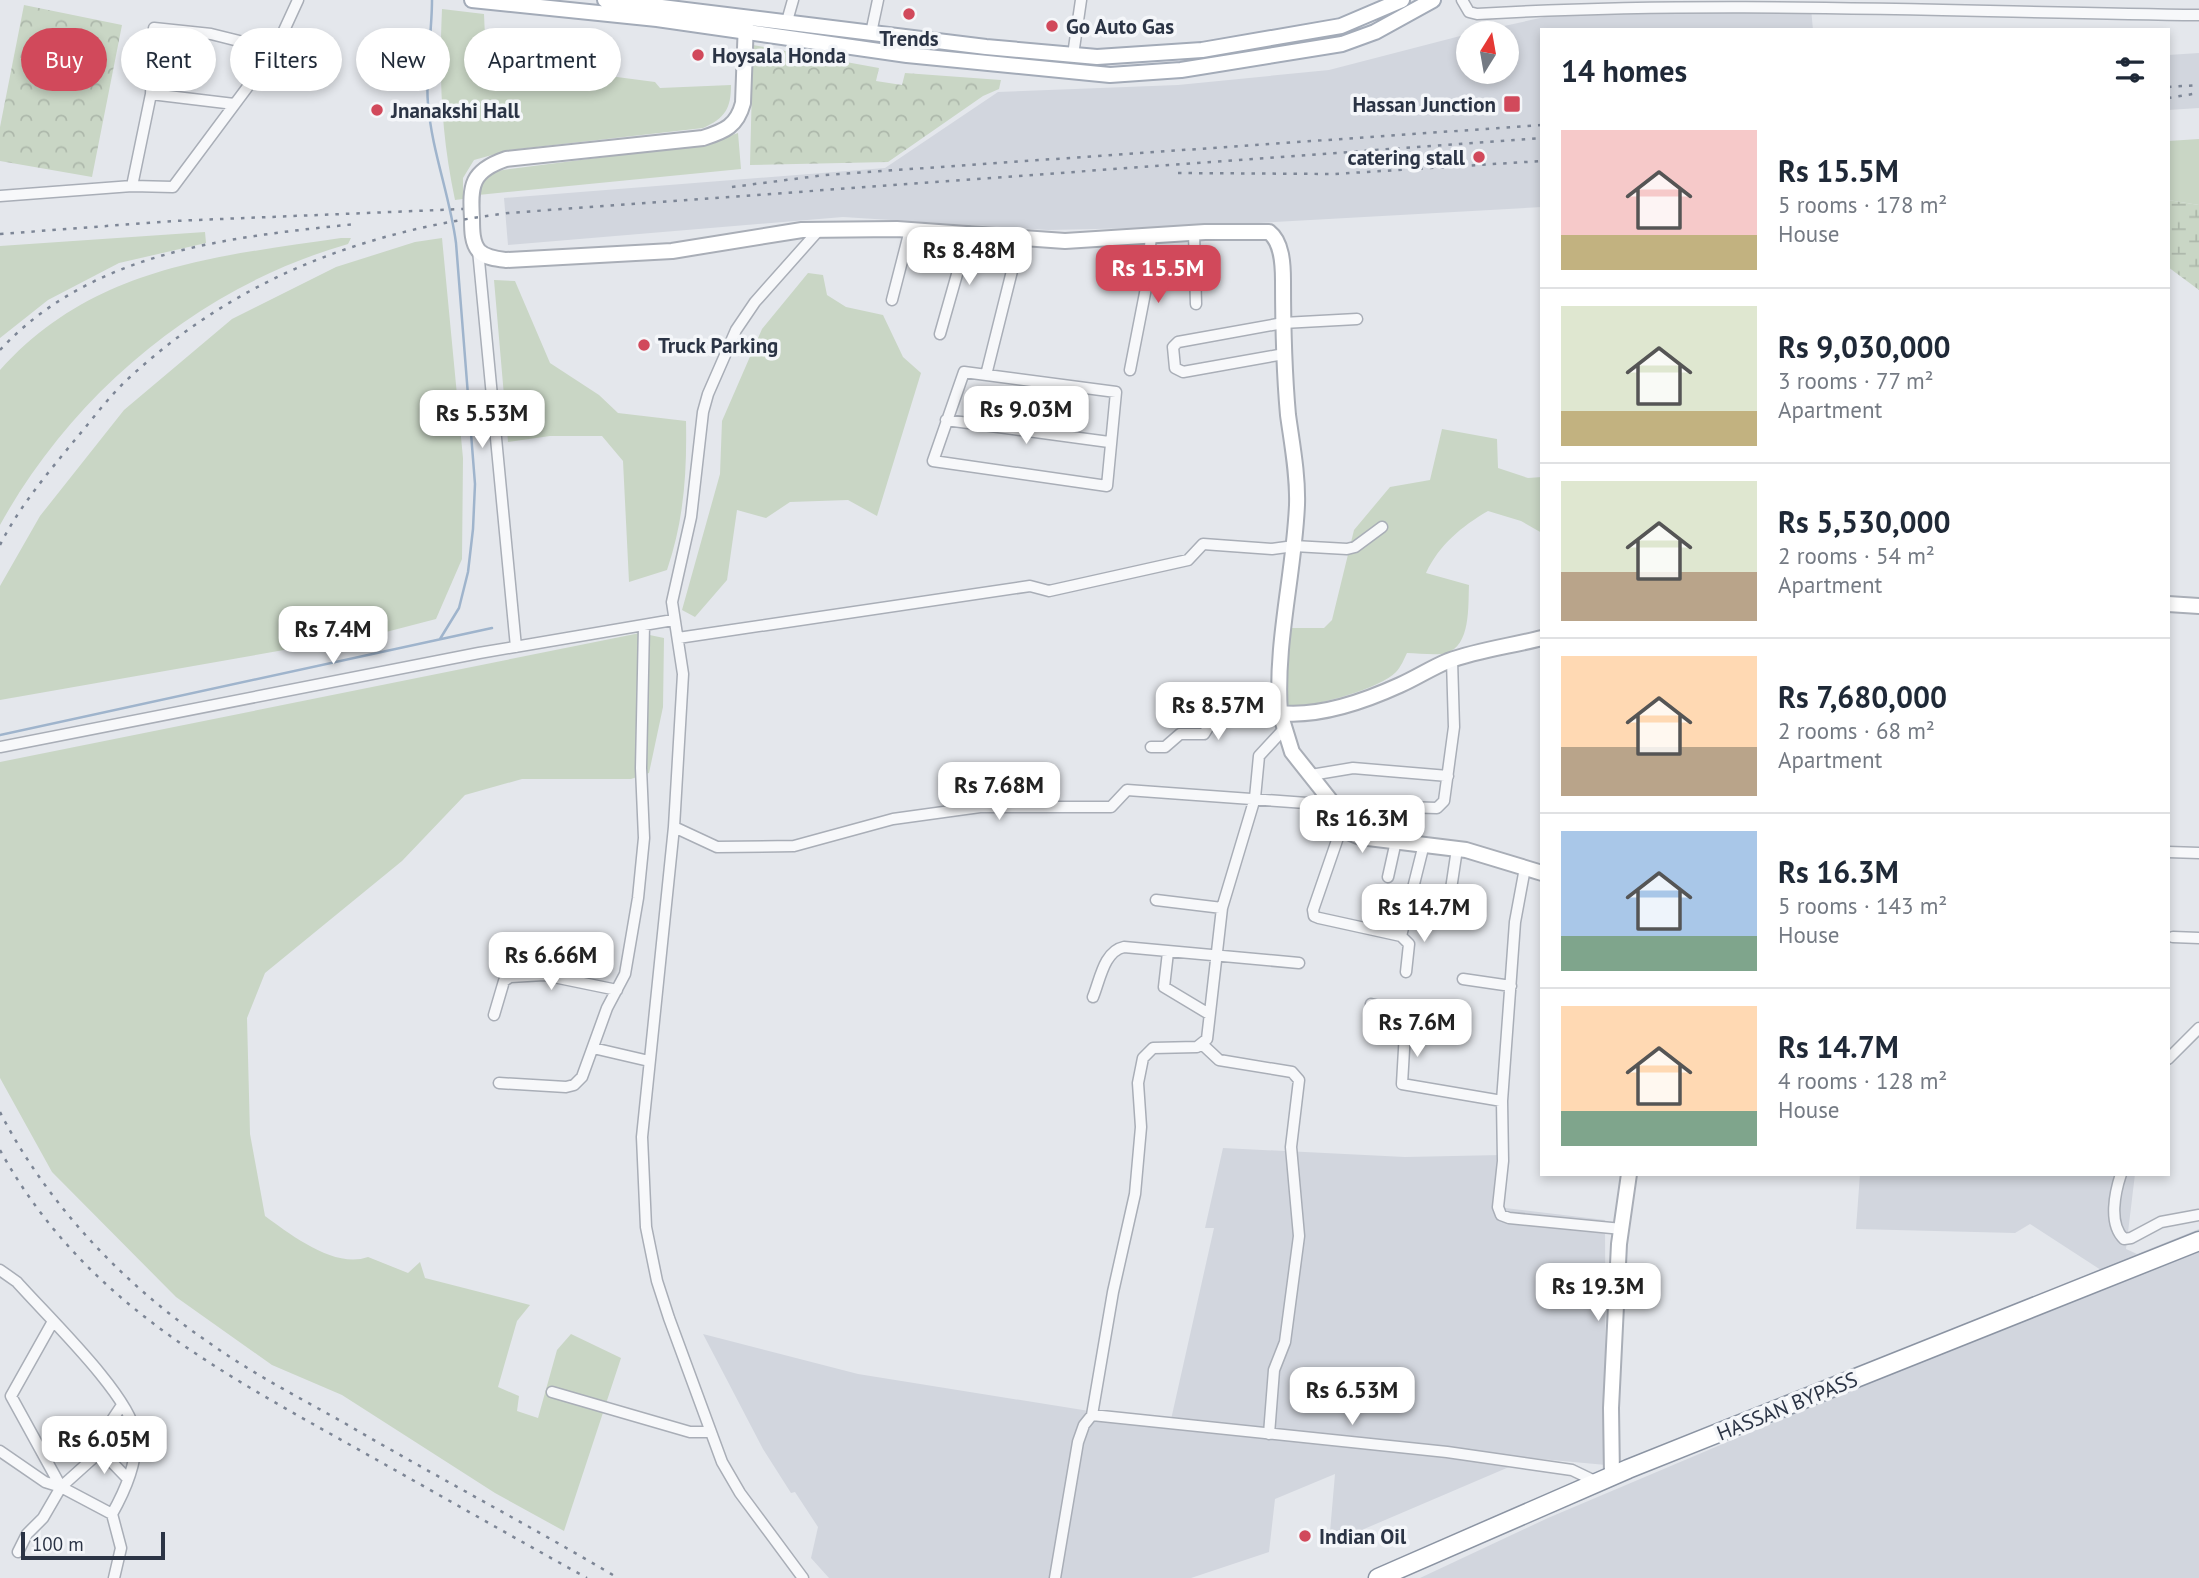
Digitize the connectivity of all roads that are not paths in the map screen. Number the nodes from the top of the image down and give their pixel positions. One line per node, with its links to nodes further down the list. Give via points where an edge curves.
1 (298, 0): 20 (street)
2 (472, 0): 14 (street, via 657,19)
3 (606, 0): 14 (street)
4 (793, 0): 18 (street)
5 (878, 0): 21 (street)
6 (1081, 0): 25 (street)
7 (1433, 0): 17 (street)
8 (1462, 0): 12 (street, via 1469,12 1477,14)
9 (1732, 0): 12 (street); 13 (street)
10 (2058, 0): 15 (street)
11 (1399, 1): 17 (street); 24 (street, via 1341,26)
12 (1651, 1)
13 (1794, 1): 15 (street)
14 (709, 12): 19 (street)
15 (2057, 13): 16 (street)
16 (2199, 15)
17 (1404, 18): 26 (street, via 1342,44)
18 (787, 21): 19 (street); 21 (street)
19 (746, 23): 23 (street); 38 (street, via 743,103 740,116 726,130 703,138 506,159 487,165 471,188 473,238)
20 (285, 28)
21 (871, 33): 23 (street); 25 (street)
22 (230, 39): 28 (street, via 154,28)
23 (868, 50): 26 (street, via 1110,75)
24 (1202, 50): 25 (street, via 1138,57); 26 (street)
25 (1073, 55)
26 (1203, 67)
27 (243, 91): 29 (street)
28 (151, 94): 29 (street); 30 (street)
29 (233, 104): 30 (street, via 173,187)
30 (132, 186): 31 (street)
31 (0, 195)
32 (819, 230): 33 (street); 38 (street, via 672,251 506,260 484,256); 53 (street, via 749,311 730,341 708,394 691,517 676,577)
33 (910, 230): 34 (street); 39 (street)
34 (969, 232): 36 (street); 43 (street)
35 (1194, 233): 37 (street); 40 (street); 42 (street, via 1261,230 1276,237 1283,275)
36 (1021, 235): 37 (street, via 1065,241); 46 (street)
37 (1151, 236): 45 (street)
38 (478, 250): 57 (street)
39 (892, 299)
40 (1196, 304)
41 (1357, 319): 42 (street)
42 (1283, 323): 44 (street); 44 (street, via 1178,342 1173,347 1175,368 1183,372)
43 (940, 334)
44 (1284, 354): 50 (street, via 1297,502)
45 (1130, 370)
46 (986, 375): 47 (street, via 964,372); 48 (street, via 1116,392)
47 (946, 420): 48 (street); 48 (street, via 933,461 1107,486)
48 (1109, 442)
49 (1382, 527): 50 (street, via 1355,547)
50 (1294, 546): 55 (street, via 1203,544 1188,560 1049,591 1030,586); 59 (street, via 1279,645)
51 (2170, 604): 52 (street)
52 (2199, 606)
53 (673, 620): 54 (street); 55 (street)
54 (644, 625): 57 (street); 89 (street, via 644,838 625,974)
55 (678, 638): 68 (street, via 683,674)
56 (1540, 638): 58 (street)
57 (516, 647): 61 (street)
58 (1452, 660): 59 (street, via 1400,685 1328,709 1298,714); 64 (street, via 1455,714)
59 (1280, 707): 60 (street); 62 (street, via 1217,713 1204,734 1180,734 1165,747)
60 (1283, 730): 63 (street, via 1292,752); 65 (street, via 1261,752)
61 (0, 747)
62 (1150, 747)
63 (1311, 775): 64 (street, via 1353,768); 66 (street)
64 (1448, 776): 66 (street, via 1444,801 1437,808)
65 (1255, 798): 66 (street); 68 (street, via 1127,790 1111,807 980,807 893,818 794,846 717,847); 78 (street)
66 (1334, 806): 67 (street)
67 (1343, 823): 69 (street, via 1348,832 1360,837); 80 (street, via 1314,916)
68 (674, 827): 98 (street)
69 (1396, 841): 70 (street); 76 (street)
70 (1424, 844): 71 (street); 80 (street)
71 (1458, 849): 74 (street); 79 (street)
72 (2170, 852): 73 (street)
73 (2199, 853)
74 (1525, 868): 75 (street); 88 (street, via 1515,922)
75 (1540, 872)
76 (1388, 877)
77 (1156, 900): 78 (street)
78 (1222, 908): 84 (street)
79 (1448, 909)
80 (1401, 936): 86 (street, via 1409,944)
81 (2173, 937): 82 (street)
82 (2199, 938)
83 (1168, 952): 84 (street); 90 (street, via 1115,949); 92 (street, via 1164,987)
84 (1215, 955): 85 (street); 92 (street)
85 (1299, 963)
86 (1406, 972)
87 (1463, 979): 88 (street)
88 (1511, 986): 100 (street)
89 (617, 990): 93 (street, via 544,975 510,977 504,981); 96 (street)
90 (1093, 997)
91 (1371, 1004): 100 (street, via 1406,1015 1402,1084)
92 (1209, 1014): 95 (street)
93 (494, 1015)
94 (2199, 1028): 97 (street)
95 (1203, 1045): 110 (street, via 1153,1048 1143,1058 1138,1083 1141,1127 1135,1194); 112 (street, via 1219,1060 1292,1072 1299,1080 1292,1147 1299,1236 1285,1342 1274,1370)
96 (593, 1048): 98 (street); 99 (street, via 574,1085)
97 (2170, 1057)
98 (649, 1061): 111 (street, via 642,1137 646,1227 657,1281)
99 (499, 1083)
100 (1502, 1101): 104 (street, via 1501,1215)
101 (1629, 1176): 104 (street)
102 (2120, 1176): 103 (street, via 2116,1222 2124,1239 2161,1222)
103 (2199, 1215)
104 (1622, 1229): 116 (street)
105 (2199, 1241): 116 (highway, HASSAN BYPASS)
106 (0, 1270): 107 (street, via 18,1282)
107 (52, 1323): 109 (street); 117 (street, via 11,1396)
108 (552, 1392): 111 (street, via 690,1432)
109 (122, 1405): 114 (street); 115 (street, via 135,1432)
110 (1092, 1415): 112 (street); 122 (street, via 1078,1442)
111 (710, 1433): 121 (street, via 740,1493)
112 (1269, 1434): 116 (street, via 1447,1452)
113 (0, 1451): 117 (street, via 45,1482)
114 (101, 1451): 115 (street); 117 (street)
115 (128, 1479): 118 (street)
116 (1605, 1479): 123 (highway, HASSAN BYPASS)
117 (61, 1487): 118 (street); 119 (street)
118 (113, 1514): 120 (street, via 121,1548)
119 (18, 1552)
120 (114, 1578)
121 (803, 1578)
122 (1055, 1578)
123 (1378, 1578)

